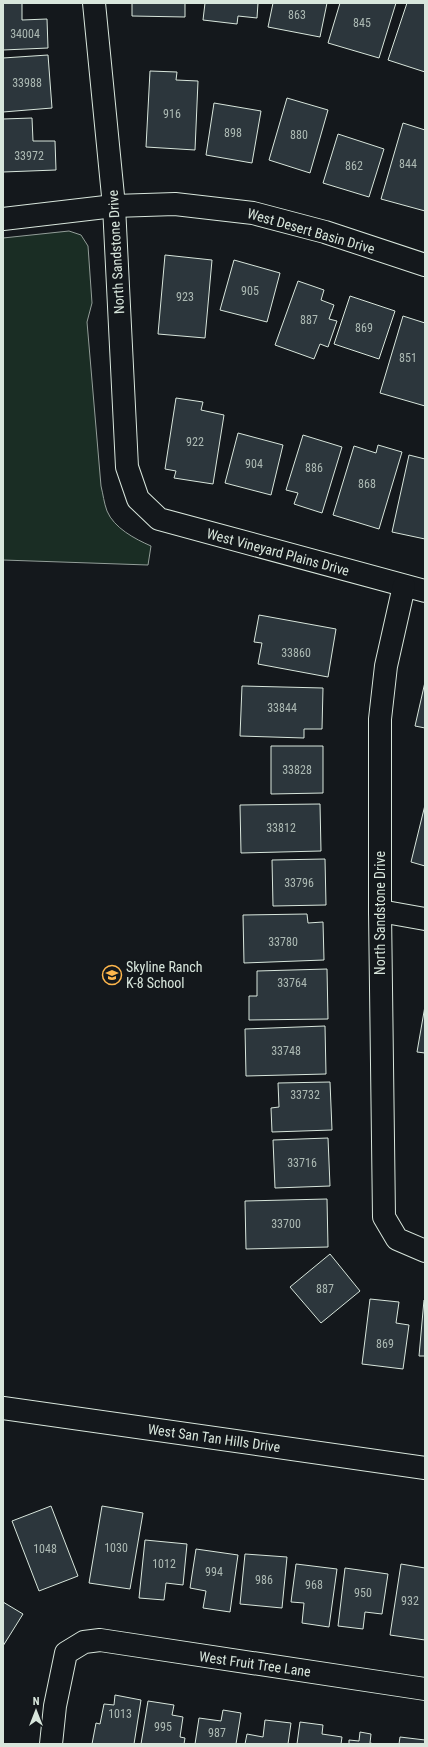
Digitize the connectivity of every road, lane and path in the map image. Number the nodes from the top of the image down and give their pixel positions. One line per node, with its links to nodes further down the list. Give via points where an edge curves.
1 (94, 3): 2 (street, North Sandstone Drive)
2 (114, 206): 3 (street, West Desert Basin Drive); 4 (street, West Desert Basin Drive, via 175,204 253,213 325,232); 5 (street, North Sandstone Drive, via 127,467)
3 (3, 219)
4 (425, 265)
5 (138, 499): 6 (street, West Vineyard Plains Drive, via 159,519)
6 (404, 586): 7 (street, West Vineyard Plains Drive); 8 (street, North Sandstone Drive, via 386,666 380,719)
7 (425, 591)
8 (380, 911): 9 (street); 10 (street, North Sandstone Drive, via 384,1216 396,1238)
9 (425, 919)
10 (425, 1251)
11 (3, 1408): 12 (street, West San Tan Hills Drive)
12 (425, 1468)
13 (425, 1689): 14 (street, West Fruit Tree Lane, via 100,1640 84,1642 66,1653 55,1706)
14 (51, 1744)

